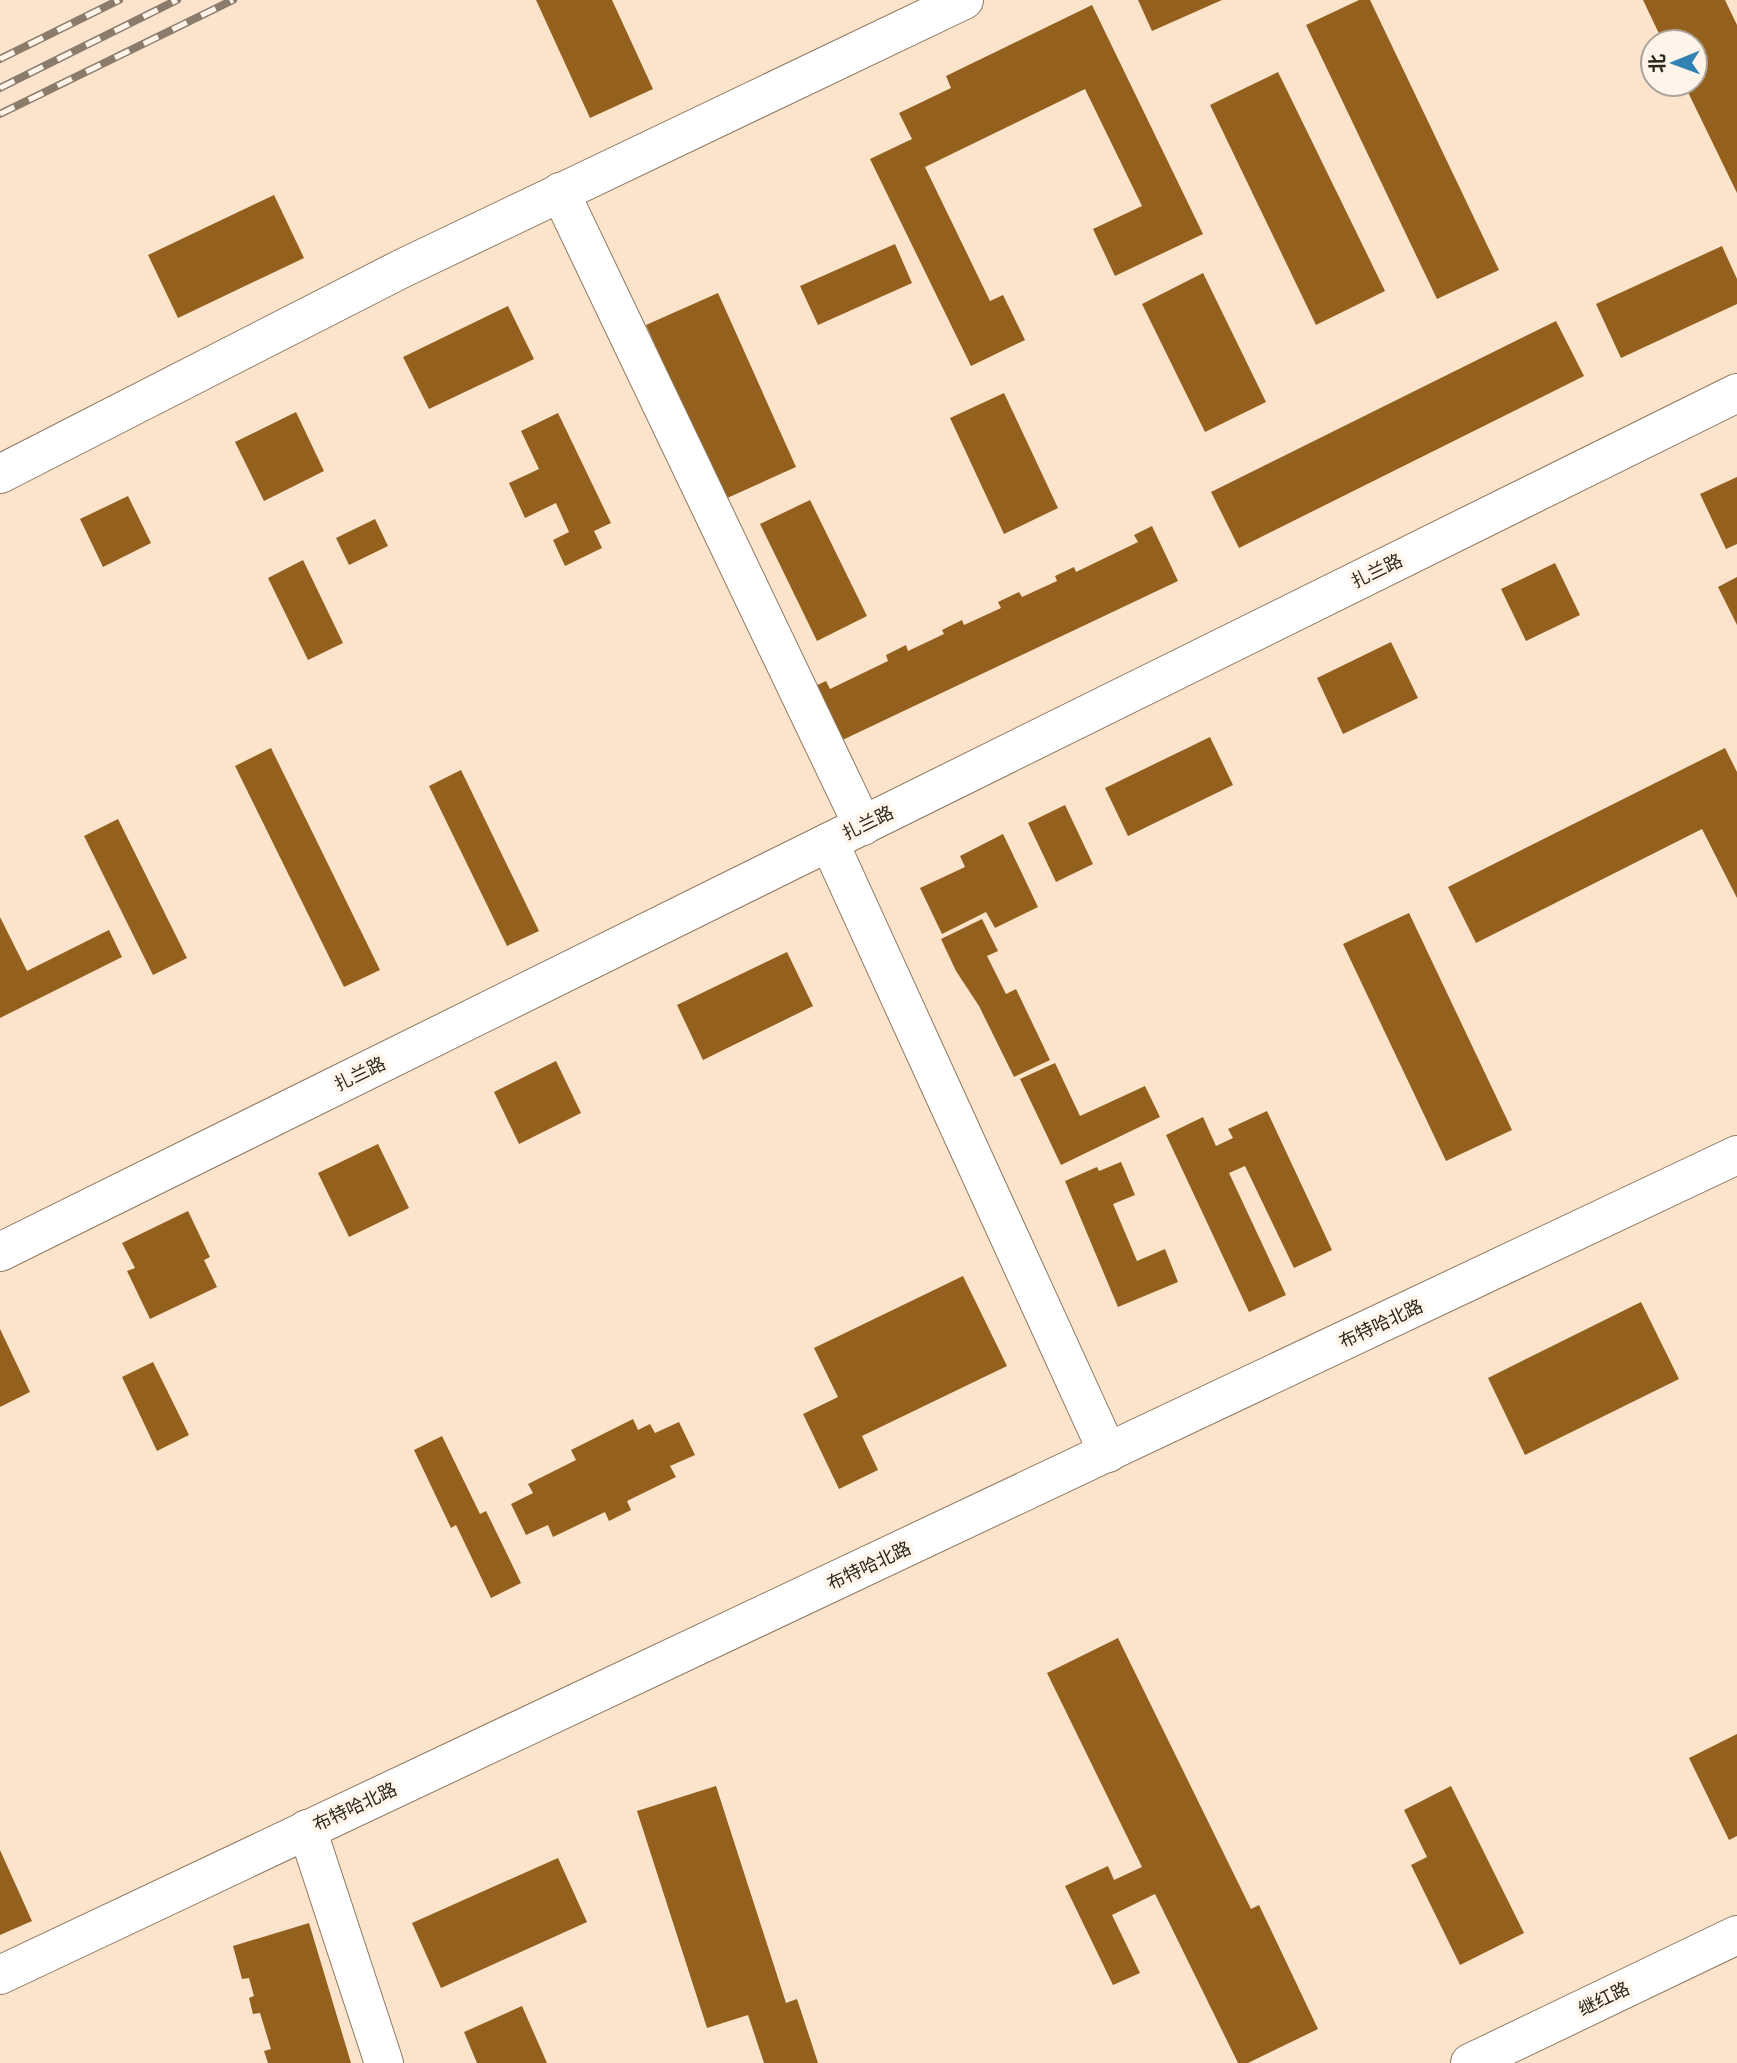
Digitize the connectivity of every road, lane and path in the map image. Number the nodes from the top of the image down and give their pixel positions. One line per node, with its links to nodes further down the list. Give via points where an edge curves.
1 (964, 0): 2 (street)
2 (560, 192): 4 (street); 5 (street)
3 (1737, 393): 5 (street, 扎兰路)
4 (0, 474)
5 (863, 826): 6 (street, 扎兰路)
6 (829, 842): 8 (street, 扎兰路); 9 (street)
7 (1737, 1155): 9 (street, 布特哈北路)
8 (0, 1252)
9 (1108, 1453): 10 (street, 布特哈北路)
10 (307, 1829): 12 (street, 布特哈北路); 13 (street)
11 (1737, 1935): 14 (street, 继红路)
12 (0, 1975)
13 (384, 2063)
14 (1470, 2063)

